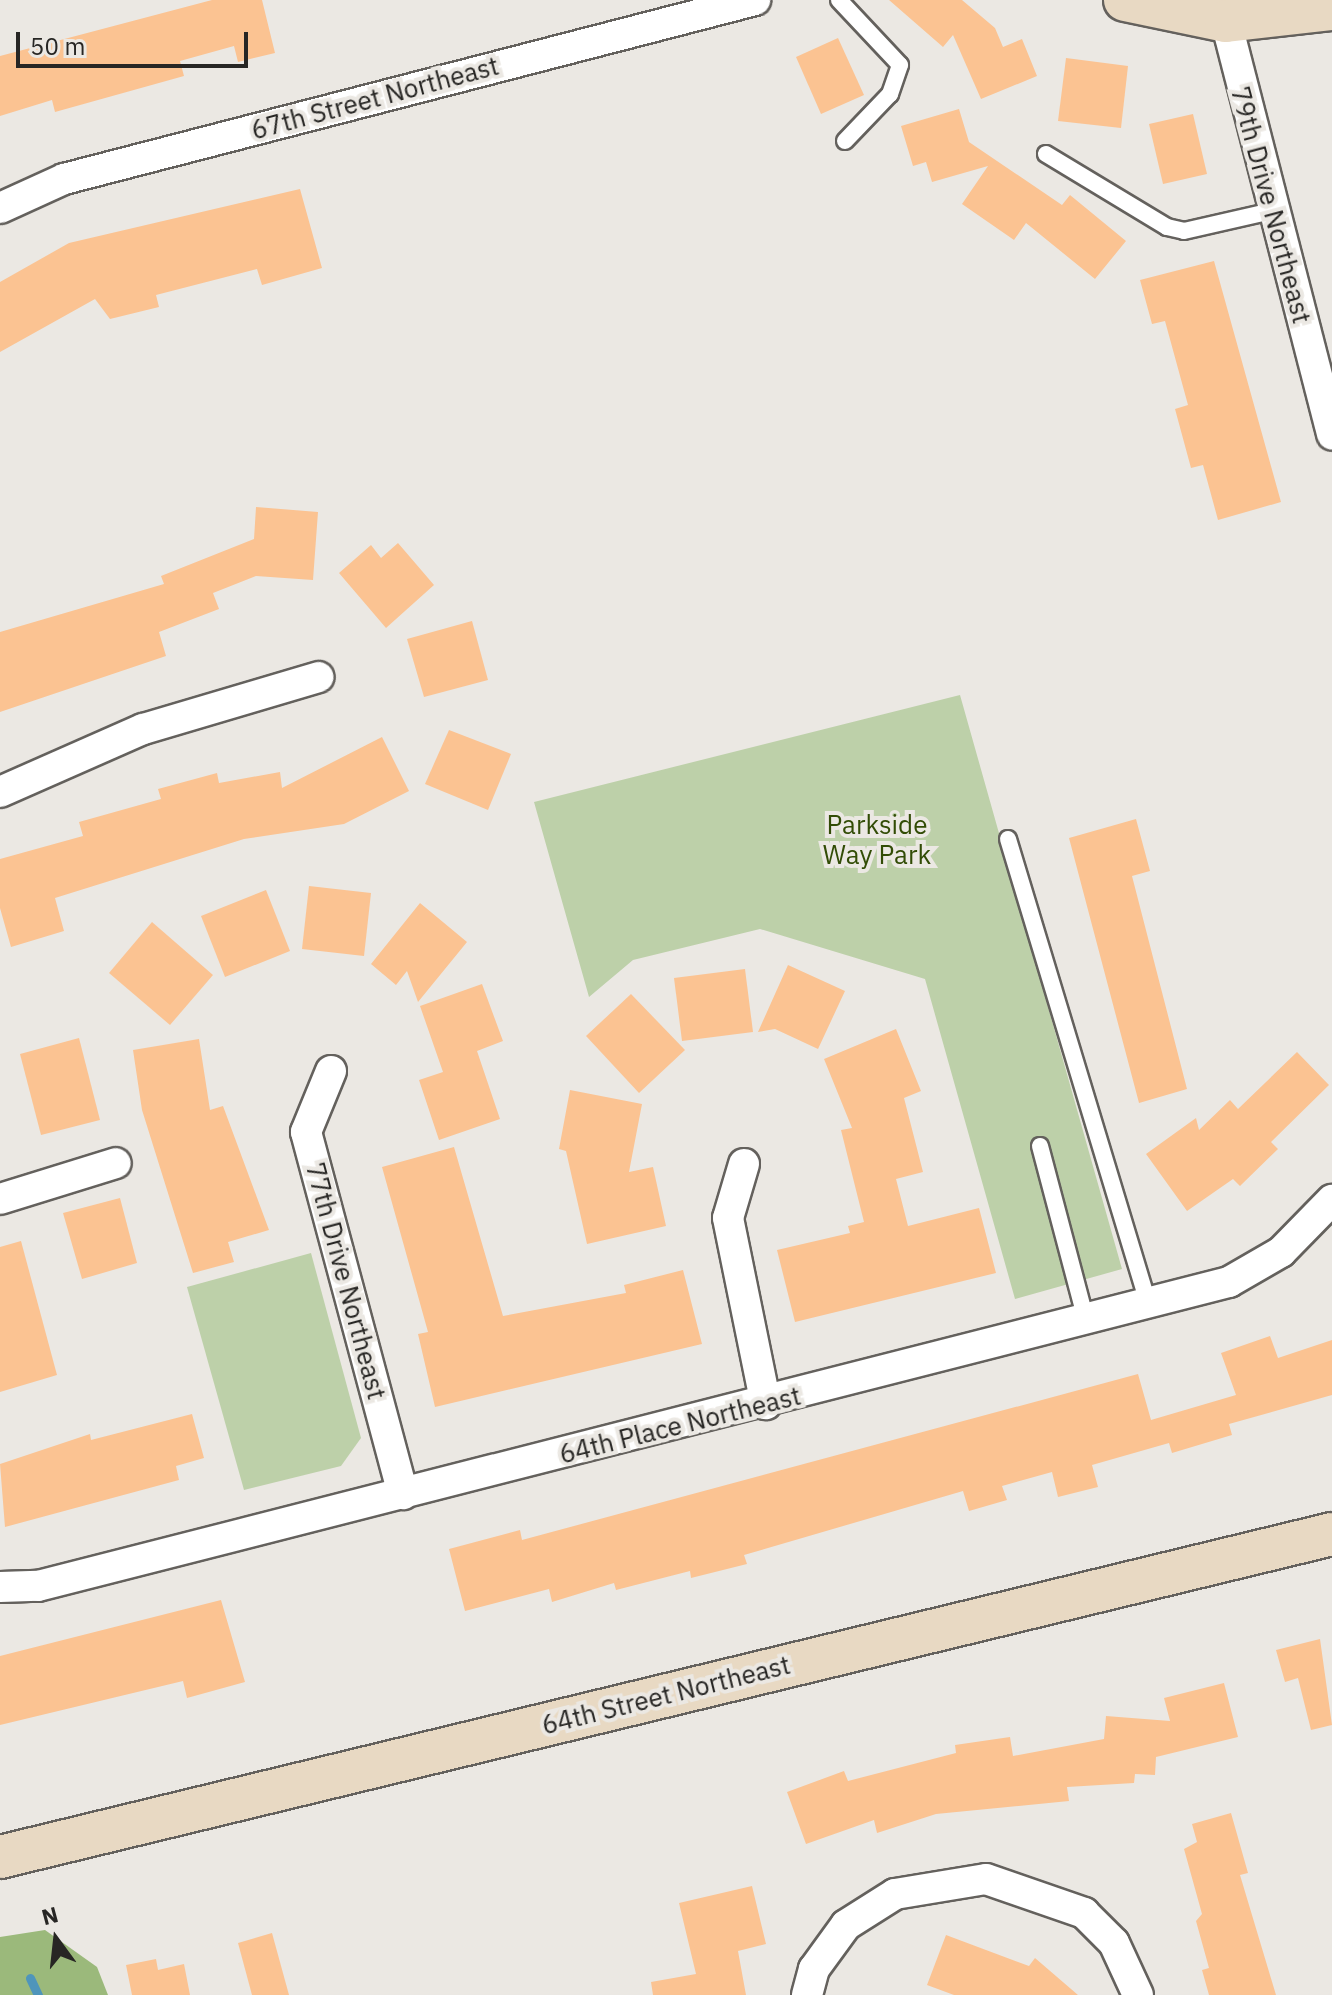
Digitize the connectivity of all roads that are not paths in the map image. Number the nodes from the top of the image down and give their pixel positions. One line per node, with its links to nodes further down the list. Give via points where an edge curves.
1 (755, 0): 8 (street, 67th Street Northeast, via 64,179)
2 (839, 0): 6 (lane, via 900,65 890,94)
3 (1125, 0): 5 (main road)
4 (1332, 9): 5 (main road)
5 (1226, 21): 9 (street, 79th Drive Northeast)
6 (845, 141)
7 (1046, 154): 9 (lane, via 1167,227 1184,231)
8 (0, 208)
9 (1272, 211): 10 (street, 79th Drive Northeast)
10 (1332, 435)
11 (318, 677): 12 (street, via 143,729)
12 (0, 792)
13 (1008, 839): 20 (lane)
14 (331, 1071): 23 (street, 77th Drive Northeast, via 306,1132)
15 (1040, 1146): 21 (lane)
16 (116, 1163): 18 (street)
17 (744, 1164): 22 (street, via 728,1218)
18 (0, 1199)
19 (1332, 1200): 20 (street, 64th Place Northeast, via 1281,1252 1229,1282)
20 (1148, 1304): 21 (street, 64th Place Northeast)
21 (1086, 1320): 22 (street, 64th Place Northeast)
22 (766, 1404): 23 (street, 64th Place Northeast)
23 (403, 1494): 25 (street, 64th Place Northeast, via 38,1586)
24 (1332, 1534): 26 (main road, 64th Street Northeast)
25 (0, 1587)
26 (0, 1857)
27 (807, 1995): 28 (street, via 814,1969 846,1925 895,1894 986,1879 1084,1913 1114,1943)
28 (1138, 1995)

